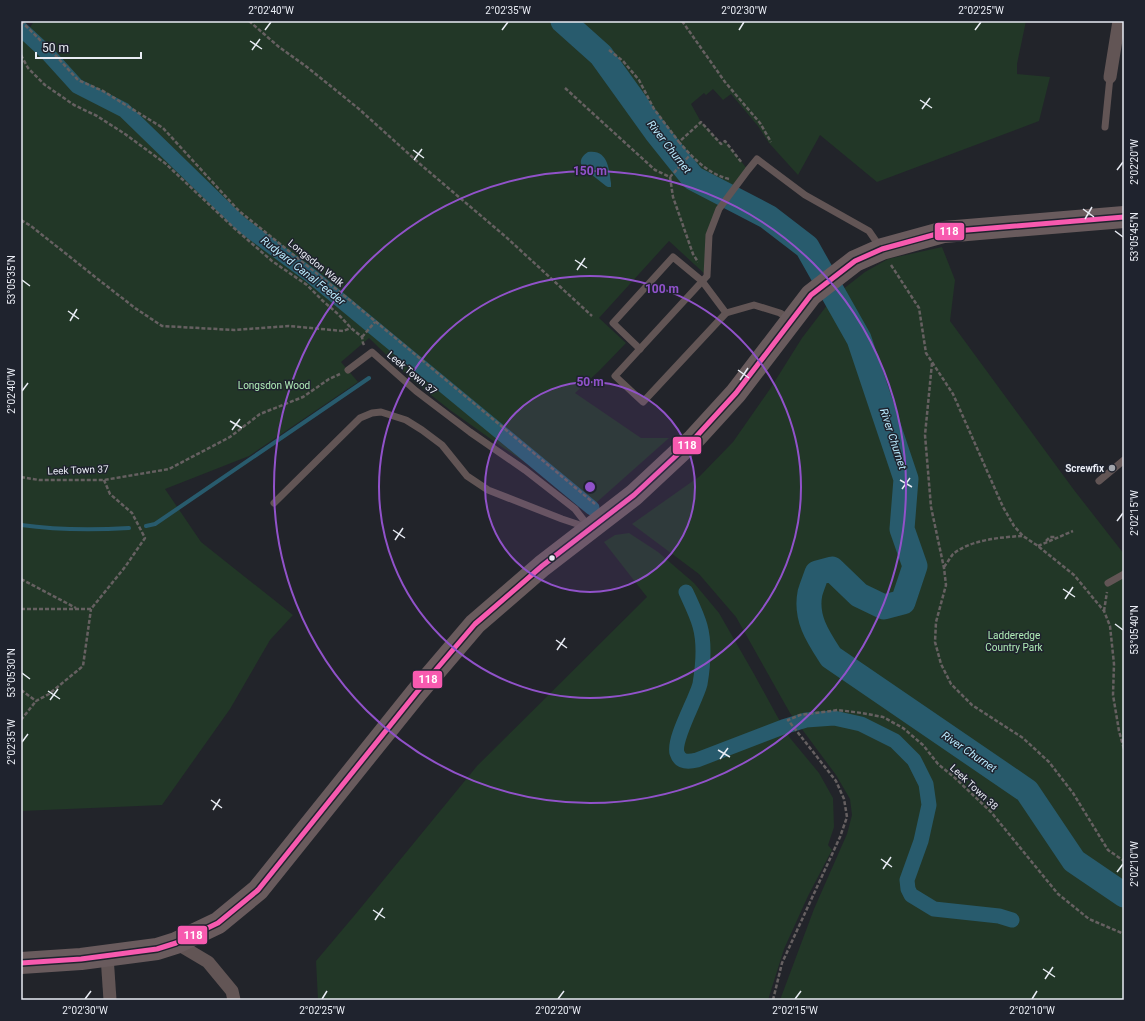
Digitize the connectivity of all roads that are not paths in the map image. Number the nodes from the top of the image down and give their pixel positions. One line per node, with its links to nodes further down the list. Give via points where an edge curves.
1 (1119, 21): 2 (street)
2 (1110, 77): 3 (lane)
3 (1105, 127)
4 (1124, 217): 5 (highway, via 944,232)
5 (882, 249): 6 (lane, via 869,231 805,195 757,159 746,167 719,210 709,235); 8 (highway, via 856,261 811,295)
6 (704, 279): 7 (lane); 9 (lane); 9 (lane, via 674,257 613,323)
7 (726, 313): 8 (lane, via 754,305 780,312); 9 (lane, via 643,402 615,376)
8 (791, 321): 14 (highway, via 736,393 694,439 634,495)
9 (640, 349)
10 (348, 370): 14 (lane, Leek Town 37, via 372,352 422,396 525,470 575,510)
11 (1124, 460): 12 (lane)
12 (1100, 482)
13 (274, 503): 14 (lane, via 360,418 381,412 406,420 422,430 442,445 467,476 488,490 562,519)
14 (598, 522): 17 (highway, via 475,624 258,890 218,923)
15 (1124, 574): 16 (lane)
16 (1108, 583)
17 (176, 943): 18 (highway, via 157,949); 21 (street, via 208,962 232,991)
18 (107, 956): 19 (highway); 20 (street)
19 (21, 962)
20 (110, 1000)
21 (234, 1000)

